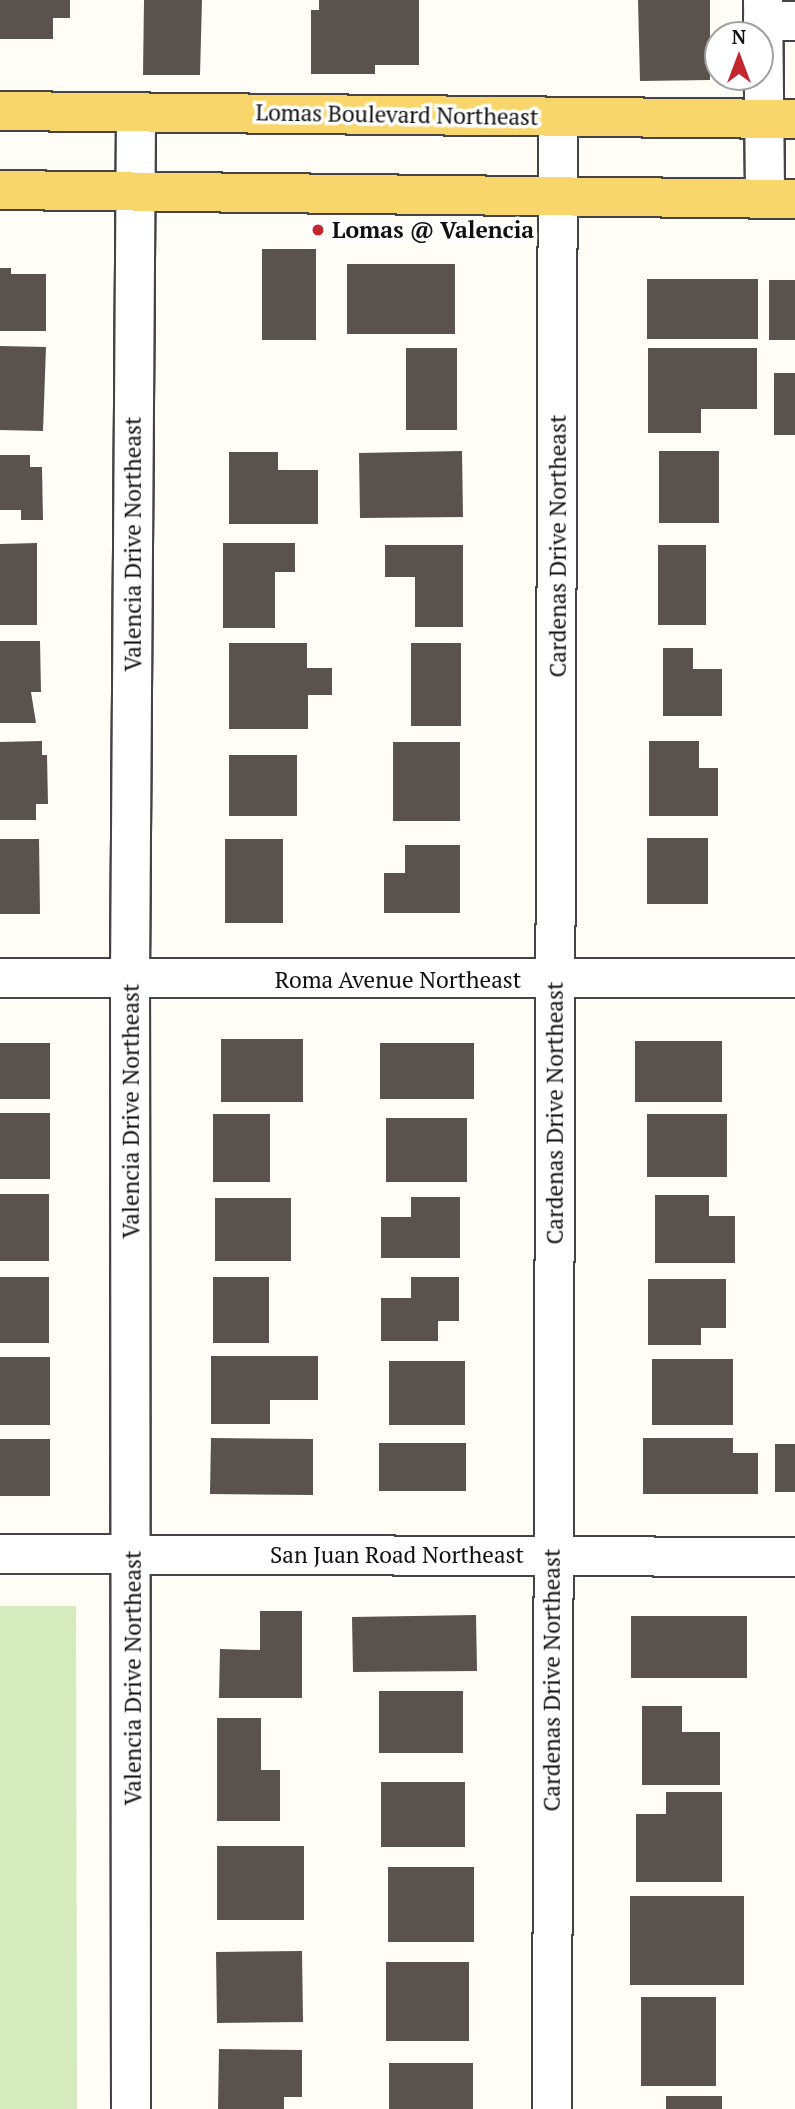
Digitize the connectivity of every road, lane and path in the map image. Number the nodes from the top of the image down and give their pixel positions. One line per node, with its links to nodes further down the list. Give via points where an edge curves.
1 (774, 14): 5 (street)
2 (0, 111): 3 (main road, Lomas Boulevard Northeast)
3 (136, 112): 4 (main road, Lomas Boulevard Northeast); 7 (street, Valencia Drive Northeast)
4 (558, 118): 5 (main road, Lomas Boulevard Northeast); 8 (street, Cardenas Drive Northeast)
5 (780, 119): 9 (street)
6 (0, 190): 7 (main road)
7 (135, 191): 8 (main road); 11 (street, Valencia Drive Northeast)
8 (559, 197): 9 (main road); 13 (street, Cardenas Drive Northeast)
9 (780, 199)
10 (0, 978): 11 (street, Roma Avenue Northeast)
11 (130, 978): 13 (street, Roma Avenue Northeast); 16 (street, Valencia Drive Northeast)
12 (795, 978): 13 (street, Roma Avenue Northeast)
13 (556, 981): 14 (street, Cardenas Drive Northeast)
14 (552, 1554): 16 (street, San Juan Road Northeast); 17 (street, San Juan Road Northeast); 19 (street, Cardenas Drive Northeast)
15 (0, 1555): 16 (street, San Juan Road Northeast)
16 (134, 1556): 18 (street, Valencia Drive Northeast)
17 (795, 1557)
18 (131, 2109)
19 (552, 2109)

